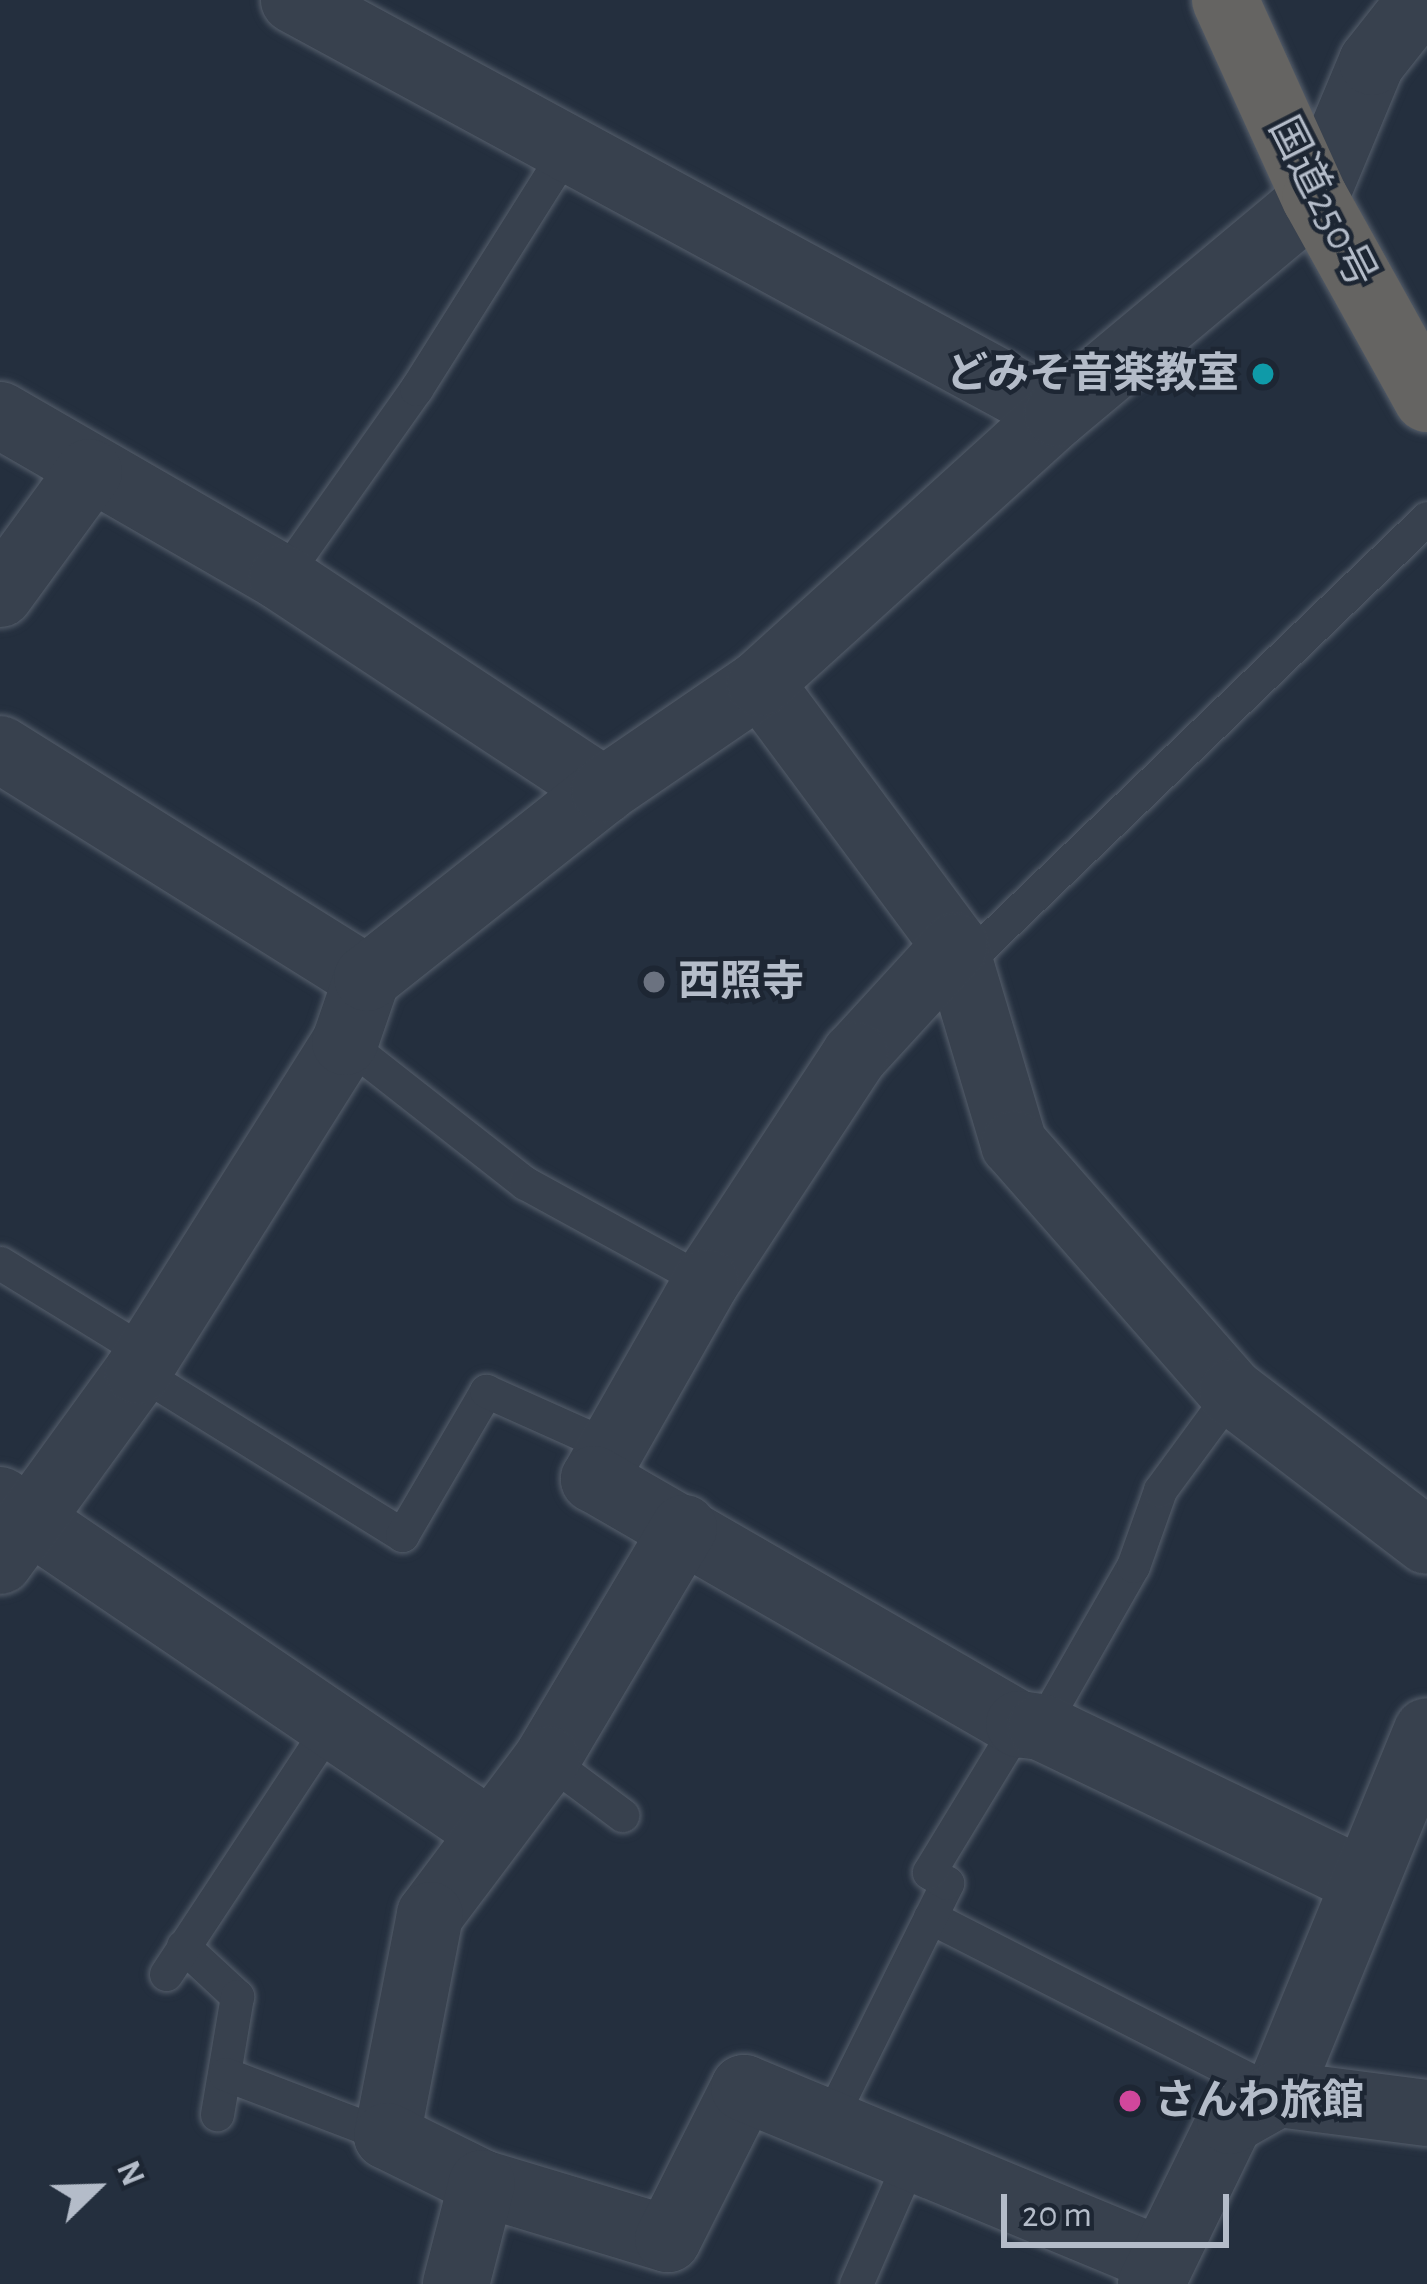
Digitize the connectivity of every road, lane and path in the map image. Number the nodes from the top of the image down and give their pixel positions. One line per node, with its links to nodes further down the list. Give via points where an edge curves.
1 (294, 0): 5 (street)
2 (1226, 0): 6 (highway, 国道250号)
3 (1421, 0): 4 (street)
4 (1372, 31): 6 (street)
5 (569, 146): 8 (street); 12 (lane, via 416,389)
6 (1315, 198): 7 (highway, 国道250号); 8 (street)
7 (1427, 399)
8 (1057, 414): 14 (street)
9 (0, 415): 10 (street)
10 (89, 472): 12 (street); 13 (street)
11 (1427, 518): 17 (lane)
12 (282, 578): 16 (street)
13 (0, 594)
14 (760, 683): 16 (street); 17 (street)
15 (0, 749): 18 (street)
16 (604, 790): 18 (street)
17 (959, 954): 21 (street, via 855,1055); 23 (street, via 1014,1144)
18 (367, 978): 19 (street)
19 (345, 1042): 21 (lane, via 525,1183); 22 (street)
20 (0, 1262): 22 (lane)
21 (706, 1282): 24 (street)
22 (143, 1362): 24 (lane, via 402,1535 486,1390); 25 (street)
23 (1232, 1392): 27 (street); 28 (lane, via 1160,1490 1133,1566)
24 (611, 1447): 26 (street, via 594,1479)
25 (12, 1527): 29 (street)
26 (684, 1528): 28 (street); 31 (street)
27 (1427, 1541)
28 (1030, 1725): 34 (street); 35 (lane, via 929,1872 947,1883)
29 (329, 1727): 33 (street); 36 (lane, via 175,1960 237,1996)
30 (1427, 1731): 34 (street)
31 (547, 1760): 32 (lane); 33 (street)
32 (622, 1815)
33 (488, 1830): 41 (street, via 430,1915)
34 (1360, 1880): 37 (street)
35 (930, 1917): 37 (lane); 40 (lane)
36 (225, 2074): 39 (lane); 41 (lane)
37 (1278, 2094): 38 (street); 44 (street, via 1230,2121)
38 (1427, 2113)
39 (218, 2114)
40 (829, 2121): 42 (street); 43 (street, via 744,2089 668,2240)
41 (387, 2136): 43 (street)
42 (912, 2156): 44 (street); 46 (lane)
43 (482, 2182): 45 (street)
44 (1156, 2272)
45 (456, 2284)
46 (856, 2284)

